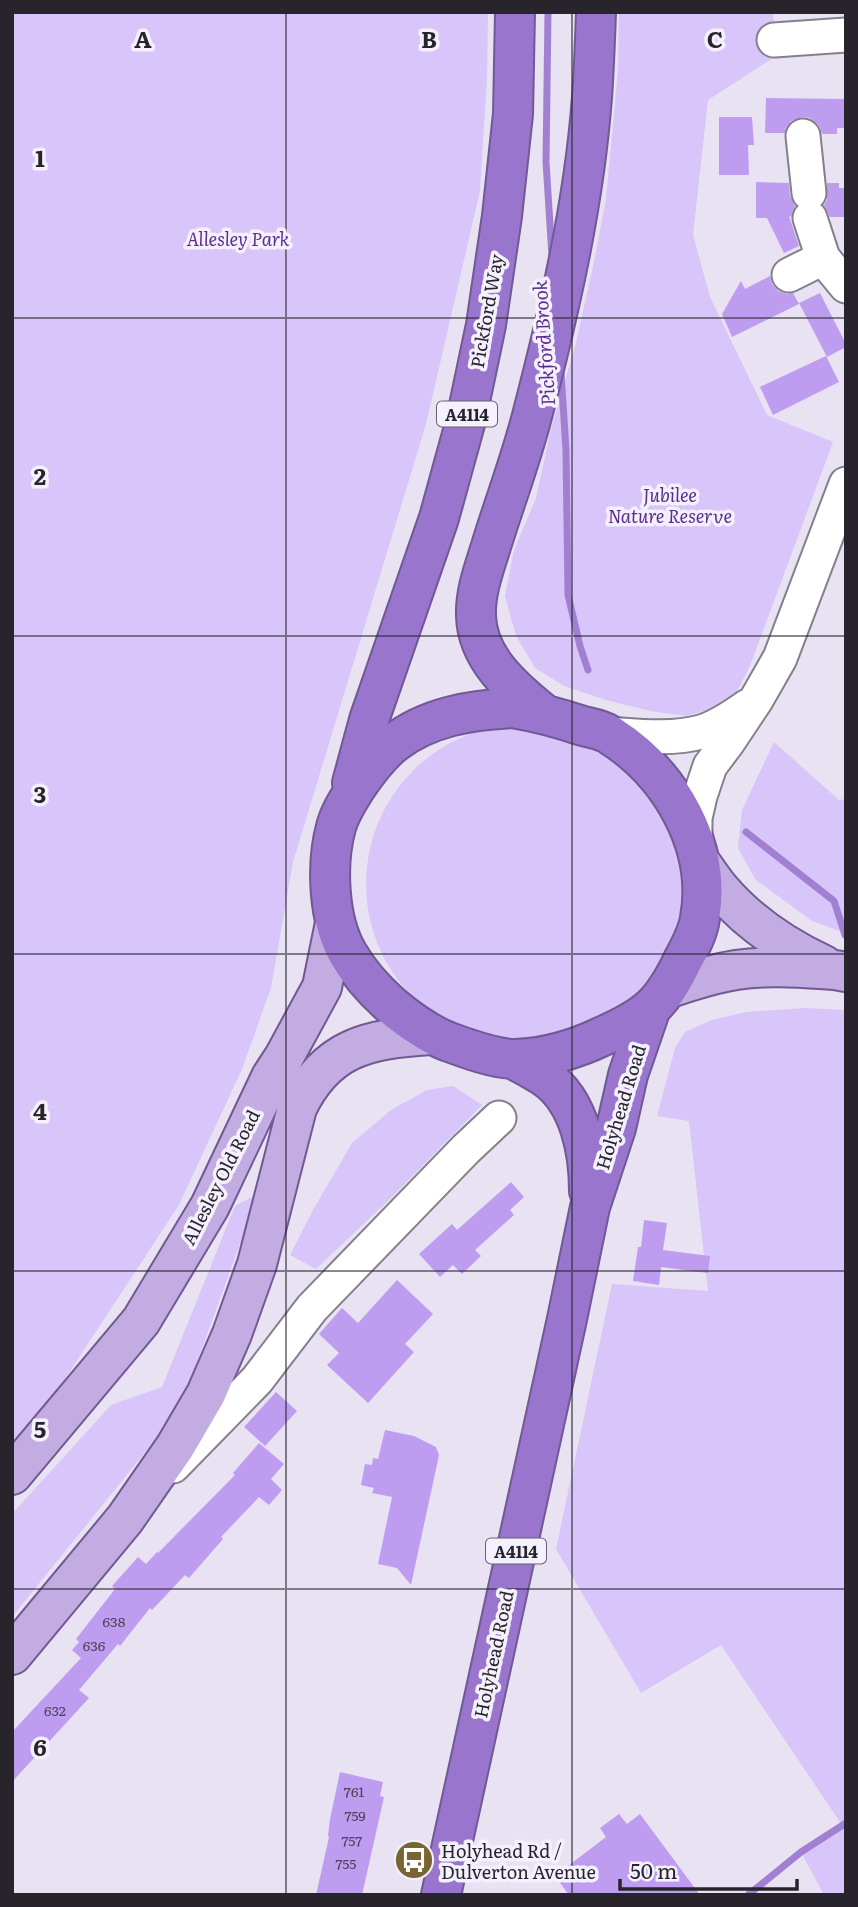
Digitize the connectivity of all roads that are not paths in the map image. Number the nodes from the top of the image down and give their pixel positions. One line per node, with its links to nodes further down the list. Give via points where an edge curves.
1 (515, 12): 13 (highway, Pickford Way / A4114, via 513,114 486,325 439,518 369,720)
2 (596, 12): 11 (highway, via 592,99 580,193 556,319 531,421 481,579 476,616 482,642 499,674)
3 (846, 36): 4 (street)
4 (774, 40)
5 (803, 136): 6 (street, via 809,205)
6 (823, 258): 7 (street); 8 (street)
7 (789, 275)
8 (846, 286)
9 (846, 484): 10 (street, via 780,658)
10 (756, 700): 12 (street, via 730,719 700,732); 14 (street, via 710,766 695,818)
11 (543, 713): 12 (highway); 13 (highway, via 481,709 420,727 394,743 371,766)
12 (608, 734): 14 (highway, via 666,787)
13 (347, 802): 15 (highway, via 332,855)
14 (697, 851): 16 (main road, via 720,890 744,913 806,957); 17 (highway, Holyhead Road, via 703,889 700,920 692,943)
15 (335, 923): 18 (highway, via 346,953 369,986); 22 (main road, Allesley Old Road, via 322,987 271,1077 210,1206 141,1321)
16 (840, 971): 17 (main road, via 736,970 702,977)
17 (659, 998): 19 (highway, via 619,1029 585,1045 552,1055); 21 (highway, Holyhead Road / A4114, via 628,1074)
18 (430, 1035): 19 (highway); 23 (main road, via 356,1047 321,1069 306,1090 297,1108 257,1264 232,1334 206,1394)
19 (513, 1059): 21 (highway, Holyhead Road, via 548,1079 569,1102 584,1140)
20 (499, 1118): 23 (street, via 313,1308 257,1380)
21 (590, 1207): 25 (highway, Holyhead Road / A4114)
22 (12, 1475)
23 (133, 1508): 24 (main road)
24 (12, 1655)
25 (441, 1895)

